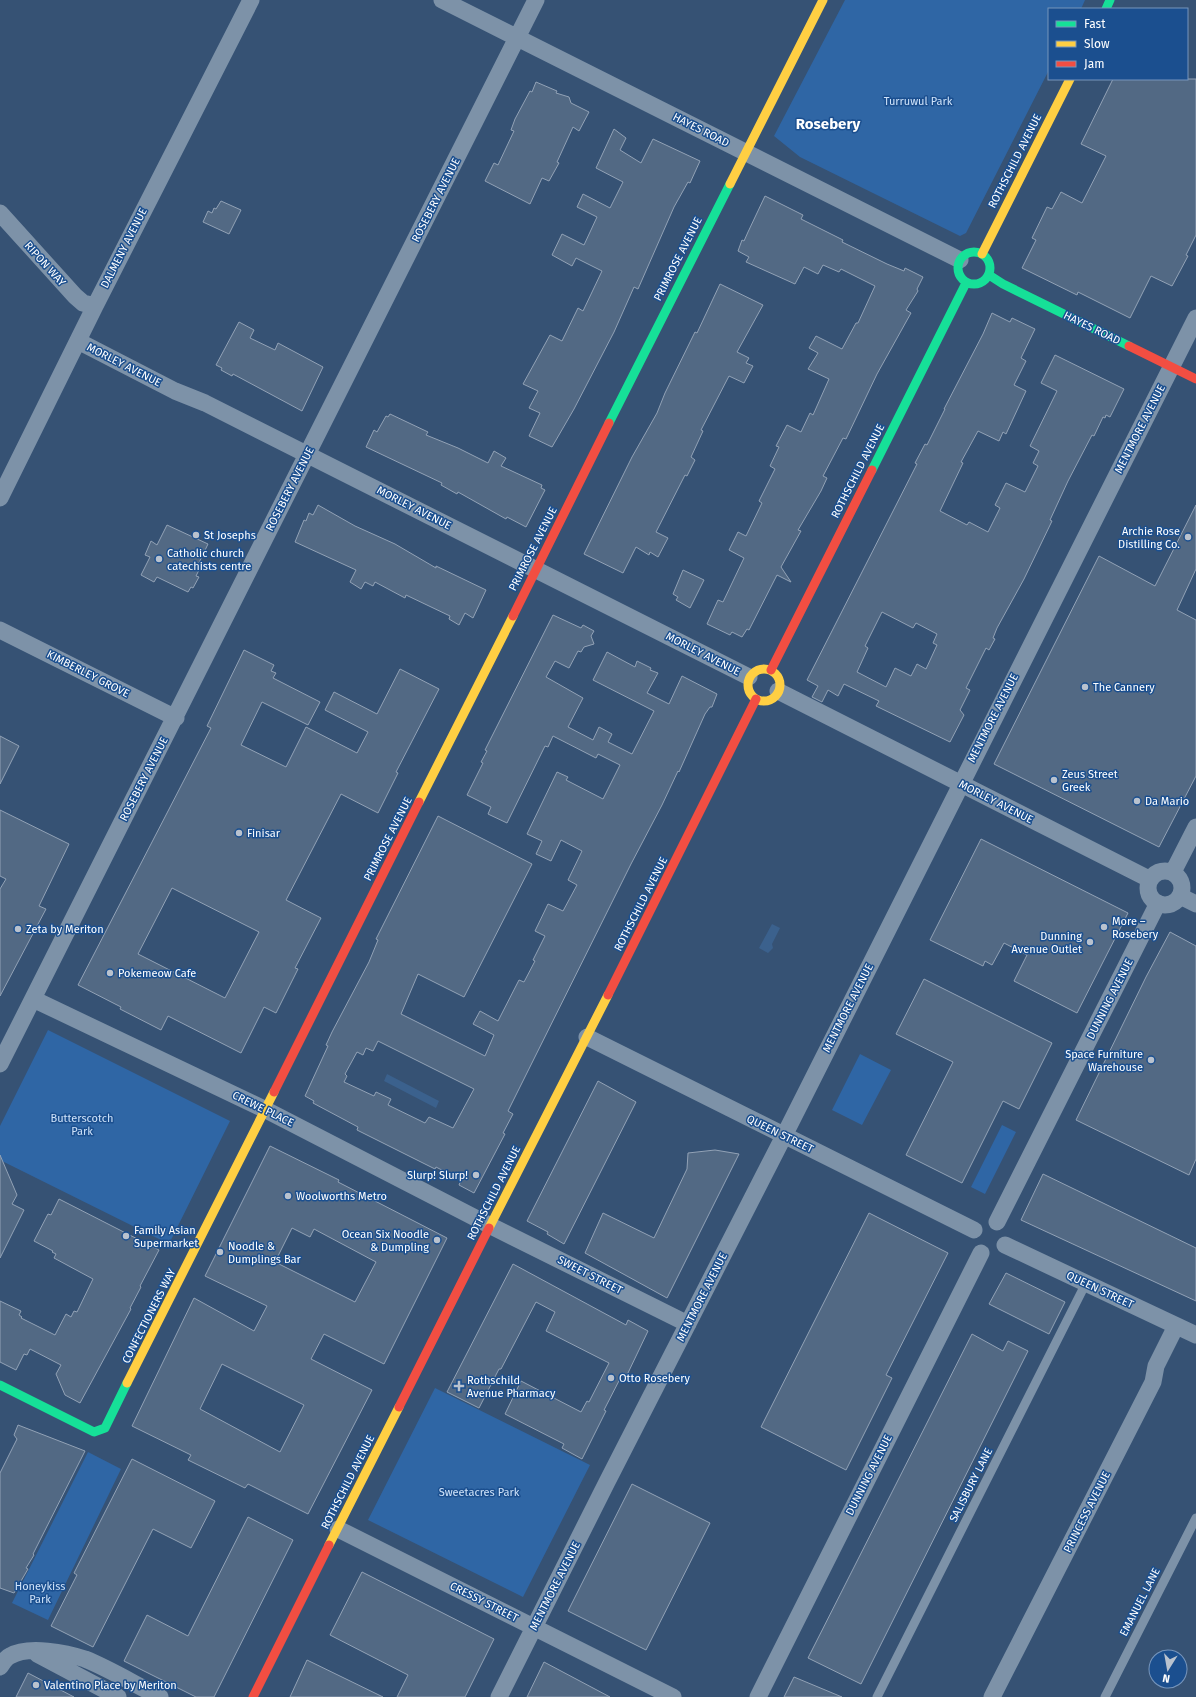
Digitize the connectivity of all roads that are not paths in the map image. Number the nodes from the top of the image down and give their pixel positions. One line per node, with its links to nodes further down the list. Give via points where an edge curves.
1 (251, 0): 13 (street, DALMENY AVENUE)
2 (442, 0): 5 (street, HAYES ROAD)
3 (536, 0): 5 (street, ROSEBERY AVENUE)
4 (823, 0): 7 (street, PRIMROSE AVENUE)
5 (518, 38): 7 (street, HAYES ROAD); 18 (street, ROSEBERY AVENUE)
6 (1069, 80): 9 (street, ROTHSCHILD AVENUE)
7 (746, 153): 10 (street, HAYES ROAD); 20 (street, PRIMROSE AVENUE)
8 (0, 213): 13 (street, RIPON WAY, via 75,296)
9 (982, 254): 10 (street, via 970,253); 11 (street, via 990,263)
10 (960, 260): 12 (street, via 959,275)
11 (989, 276): 12 (street, via 982,283); 16 (street, HAYES ROAD)
12 (966, 283): 22 (street, ROTHSCHILD AVENUE)
13 (95, 306): 15 (street, DALMENY AVENUE)
14 (1196, 318): 16 (street, MENTMORE AVENUE)
15 (78, 341): 18 (street, MORLEY AVENUE, via 175,391); 19 (street, DALMENY AVENUE)
16 (1171, 367): 17 (street, HAYES ROAD); 27 (street, MENTMORE AVENUE)
17 (1196, 379)
18 (308, 454): 20 (street, MORLEY AVENUE); 26 (street, ROSEBERY AVENUE)
19 (0, 498)
20 (536, 570): 23 (street, MORLEY AVENUE); 37 (street, PRIMROSE AVENUE)
21 (0, 630): 26 (street, KIMBERLEY GROVE)
22 (771, 670): 23 (street, via 756,670); 24 (street, via 779,679)
23 (749, 677): 25 (street, via 748,689)
24 (778, 691): 25 (street, via 766,701); 27 (street, MORLEY AVENUE)
25 (756, 699): 35 (street, ROTHSCHILD AVENUE)
26 (176, 718): 34 (street, ROSEBERY AVENUE)
27 (960, 784): 30 (street, MORLEY AVENUE); 38 (street, MENTMORE AVENUE)
28 (1196, 827): 29 (street)
29 (1173, 872): 30 (street, via 1160,871); 31 (street, via 1182,883)
30 (1149, 880): 32 (street, via 1148,890 1153,900)
31 (1180, 896): 32 (street, via 1170,904); 33 (street)
32 (1158, 903): 39 (street, DUNNING AVENUE)
33 (1196, 904)
34 (33, 999): 36 (street, ROSEBERY AVENUE); 37 (street, CREWE PLACE)
35 (587, 1037): 38 (street, QUEEN STREET); 40 (street, ROTHSCHILD AVENUE)
36 (0, 1064)
37 (266, 1110): 40 (street, CREWE PLACE); 48 (street, CONFECTIONERS WAY, via 105,1428 94,1432)
38 (783, 1136): 41 (street, QUEEN STREET); 45 (street, MENTMORE AVENUE)
39 (997, 1222): 41 (street, via 984,1221); 42 (street, via 1004,1230)
40 (491, 1226): 45 (street, SWEET STREET); 50 (street, ROTHSCHILD AVENUE)
41 (974, 1230): 43 (street, via 974,1246)
42 (1005, 1245): 43 (street, via 994,1254); 44 (street, QUEEN STREET)
43 (981, 1253): 60 (street, DUNNING AVENUE)
44 (1086, 1283): 46 (street, QUEEN STREET); 61 (lane, SALISBURY LANE)
45 (688, 1324): 51 (street, MENTMORE AVENUE)
46 (1176, 1326): 47 (street, QUEEN STREET); 62 (street, PRINCESS AVENUE, via 1156,1366 1154,1382)
47 (1196, 1335)
48 (0, 1385)
49 (1196, 1518): 63 (lane, EMANUEL LANE)
50 (338, 1529): 51 (street, CRESSY STREET); 57 (street, ROTHSCHILD AVENUE)
51 (534, 1627): 58 (street, MENTMORE AVENUE); 59 (street, CRESSY STREET)
52 (28, 1651): 53 (street, via 10,1656); 54 (street, via 80,1657); 55 (street)
53 (0, 1667)
54 (138, 1691): 56 (street)
55 (118, 1697)
56 (160, 1697)
57 (253, 1697)
58 (499, 1697)
59 (673, 1697)
60 (758, 1697)
61 (877, 1697)
62 (992, 1697)
63 (1105, 1697)

